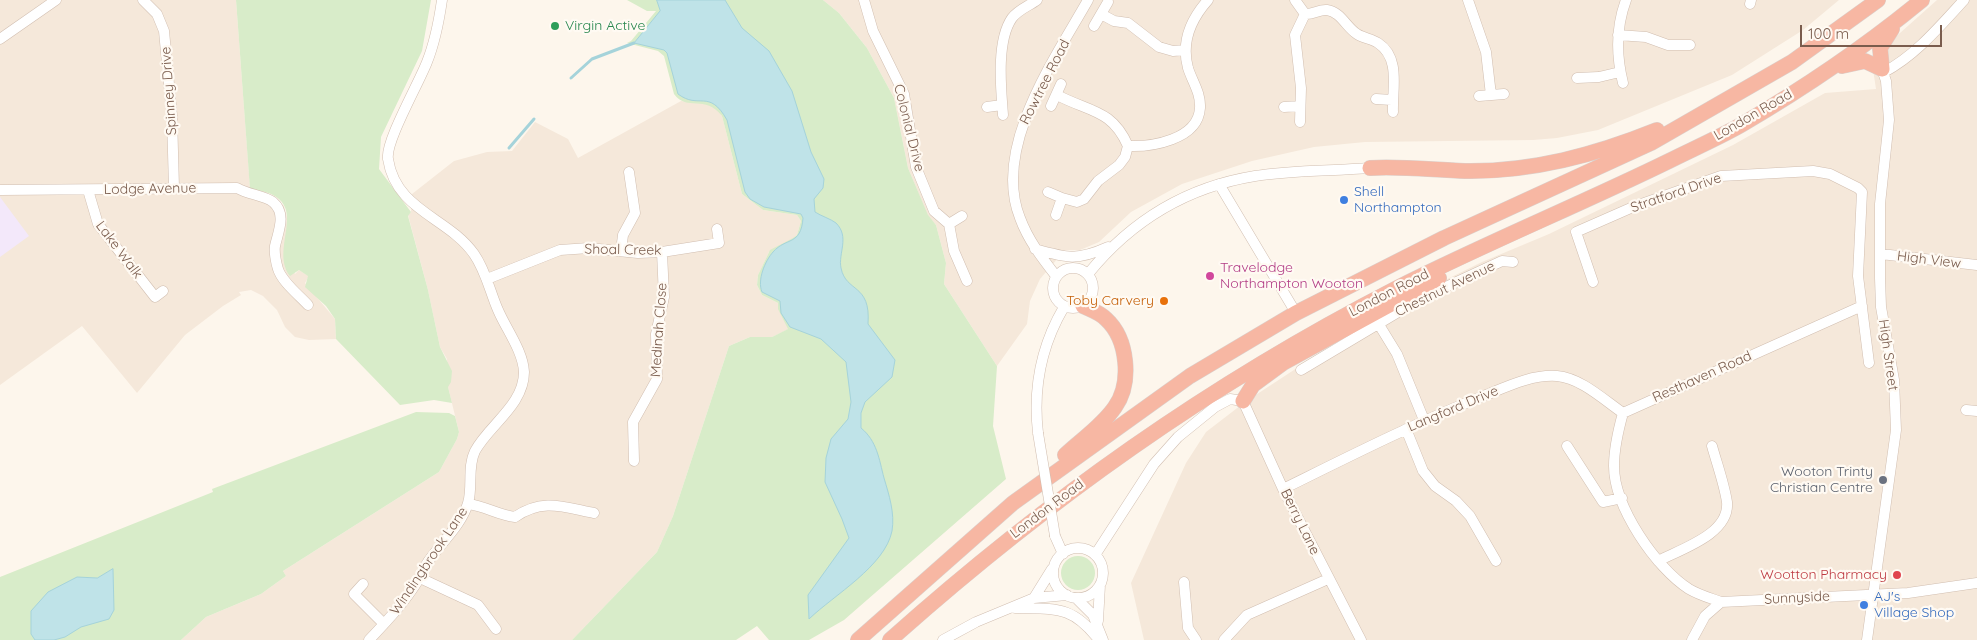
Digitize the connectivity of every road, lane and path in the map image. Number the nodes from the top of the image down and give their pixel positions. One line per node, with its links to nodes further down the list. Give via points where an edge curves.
1 (56, 0): 20 (street)
2 (143, 0): 46 (street, Spinney Drive, via 157,14 164,31 172,116)
3 (442, 0): 66 (street, Windingbrook Lane, via 428,61 391,139 388,157 392,175 402,193 418,210 461,239 475,255)
4 (864, 0): 53 (street, Colonial Drive, via 873,31 904,94 916,167 934,211)
5 (1037, 0): 37 (street, via 1012,19 1006,32 1000,78 1003,110)
6 (1088, 0): 58 (street, Rowtree Road, via 1029,109 1016,148 1012,183 1014,199)
7 (1208, 0): 22 (street, via 1191,24)
8 (1295, 0): 16 (street)
9 (1468, 0): 31 (street, via 1486,52)
10 (1626, 0): 19 (street)
11 (1878, 0): 39 (highway, London Road, via 1792,62)
12 (1922, 0): 17 (highway, London Road)
13 (1964, 0): 24 (street, via 1896,66)
14 (1108, 2): 15 (street)
15 (1101, 14): 18 (street); 22 (street, via 1114,21 1128,23 1159,47)
16 (1305, 14): 34 (street, via 1330,10 1358,35 1388,50 1394,78); 36 (street, via 1295,34)
17 (1900, 18): 23 (highway, London Road); 24 (highway, via 1880,48)
18 (1094, 26)
19 (1618, 35): 21 (street, via 1646,37 1668,45); 25 (street)
20 (0, 39)
21 (1690, 45)
22 (1185, 50): 42 (street, via 1200,98 1196,118 1179,136 1162,144)
23 (1831, 69): 24 (highway, via 1866,60); 55 (highway, London Road, via 1738,126)
24 (1883, 71): 59 (street, High Street, via 1889,120 1880,204)
25 (1620, 72): 26 (street, via 1599,78); 27 (street)
26 (1577, 78)
27 (1623, 83)
28 (1061, 84): 30 (street)
29 (1504, 94): 31 (street)
30 (1058, 95): 35 (street); 42 (street, via 1103,114 1116,124)
31 (1492, 95): 32 (street)
32 (1479, 96)
33 (1376, 99): 34 (street)
34 (1392, 100): 40 (street)
35 (1051, 106)
36 (1300, 106): 38 (street); 41 (street)
37 (987, 107)
38 (1284, 107)
39 (1716, 107): 43 (highway, via 1627,142 1555,163 1518,169 1466,171); 74 (highway, London Road, via 1625,156 1444,238)
40 (1393, 112)
41 (1300, 122)
42 (1128, 146): 50 (street, via 1119,165 1098,181 1084,199 1077,202)
43 (1370, 168): 45 (street, via 1256,175)
44 (630, 172): 60 (street, via 635,213 623,235)
45 (1220, 184): 56 (street, via 1190,193 1165,206); 74 (street)
46 (174, 188): 48 (street, Lodge Avenue); 70 (street, Lodge Avenue, via 237,188 274,203 280,211 275,246 278,271)
47 (0, 190): 48 (street, Lodge Avenue)
48 (88, 190): 69 (street, Lake Walk, via 98,224 156,297)
49 (1048, 192): 50 (street)
50 (1062, 198): 51 (street)
51 (1056, 215)
52 (962, 216): 53 (street)
53 (949, 224): 67 (street, via 954,251)
54 (717, 228): 61 (street, Shoal Creek, via 720,243)
55 (1518, 232): 78 (highway, via 1283,364 1253,385); 113 (highway, London Road, via 1442,265 1326,326 1152,432 1009,538)
56 (1112, 245): 58 (street, via 1091,255 1067,258); 64 (street)
57 (1860, 248): 59 (street); 68 (street, Stratford Drive, via 1863,200 1858,188 1819,171 1732,174 1633,207 1576,232); 72 (street, Stratford Drive, via 1858,276)
58 (1035, 249): 65 (street, Rowtree Road)
59 (1880, 250): 63 (street, High View); 103 (street, High Street, via 1881,307 1892,364 1896,430)
60 (621, 251): 61 (street, Shoal Creek); 66 (street, Shoal Creek, via 560,250)
61 (662, 252): 86 (street, Medinah Close, via 664,297 656,334 657,379 632,422)
62 (1513, 262): 75 (street, Chestnut Avenue, via 1502,261 1432,292)
63 (1977, 265)
64 (1088, 274): 65 (street, via 1078,268 1070,268); 71 (street, via 1093,294)
65 (1056, 276): 73 (street, via 1053,292)
66 (487, 279): 90 (street, Windingbrook Lane, via 524,373 507,412 474,454)
67 (967, 281)
68 (1593, 282)
69 (163, 291)
70 (308, 305)
71 (1083, 306): 73 (street); 89 (highway, via 1097,312 1116,330 1125,361 1122,392 1106,420)
72 (1862, 306): 76 (street, Stratford Drive); 81 (street, Resthaven Road)
73 (1064, 307): 92 (street, bridge, via 1042,358 1036,397 1038,434 1054,536)
74 (1296, 313): 89 (highway, London Road, via 1190,376)
75 (1378, 323): 77 (street, Chestnut Avenue); 82 (street, Chestnut Avenue, via 1397,354)
76 (1869, 363)
77 (1301, 370)
78 (1244, 401): 87 (street, Berry Lane); 93 (street, via 1230,399 1215,407 1178,437 1154,464)
79 (1966, 410): 80 (street)
80 (1977, 411)
81 (1623, 413): 82 (street, Langford Drive, via 1566,377 1545,376 1512,385); 88 (street, via 1614,467 1616,485)
82 (1424, 420): 83 (street, Langford Drive)
83 (1406, 429): 87 (street, Langford Drive); 94 (street, via 1424,471 1435,486 1467,512)
84 (1567, 446): 88 (street, via 1603,502)
85 (1712, 446): 95 (street, via 1727,503 1723,521 1709,534)
86 (634, 461)
87 (1283, 489): 98 (street, Berry Lane)
88 (1622, 498): 95 (street, via 1639,533)
89 (1013, 503): 112 (highway, London Road)
90 (468, 504): 91 (street, via 515,517 529,508 546,504); 97 (street, Windingbrook Lane)
91 (594, 513)
92 (1063, 554): 93 (street, via 1080,548); 96 (street)
93 (1095, 555): 102 (street, via 1103,571)
94 (1496, 561)
95 (1658, 561): 106 (street, via 1690,590)
96 (1054, 565): 104 (street, via 1056,584); 105 (street)
97 (420, 578): 108 (street, Windingbrook Lane); 110 (street, via 478,605)
98 (1328, 579): 117 (street, via 1247,615); 118 (street, Berry Lane)
99 (1184, 582): 116 (street, via 1188,628)
100 (1977, 583): 103 (street, Sunnyside)
101 (363, 584): 108 (street, Windingbrook Lane, via 354,594)
102 (1100, 585): 104 (street, via 1090,595); 109 (street)
103 (1873, 594): 106 (street, Sunnyside); 120 (street, High Street)
104 (1071, 597): 105 (street); 109 (street, via 1094,614)
105 (1034, 598): 107 (street)
106 (1721, 602): 119 (street, via 1704,616)
107 (1011, 608): 114 (street); 115 (street, via 1058,609 1077,616)
108 (384, 624): 111 (street, Windingbrook Lane)
109 (1098, 625): 115 (street)
110 (496, 630)
111 (369, 640)
112 (858, 640)
113 (890, 640)
114 (943, 640)
115 (1101, 640)
116 (1196, 640)
117 (1224, 640)
118 (1361, 640)
119 (1692, 640)
120 (1867, 640)

